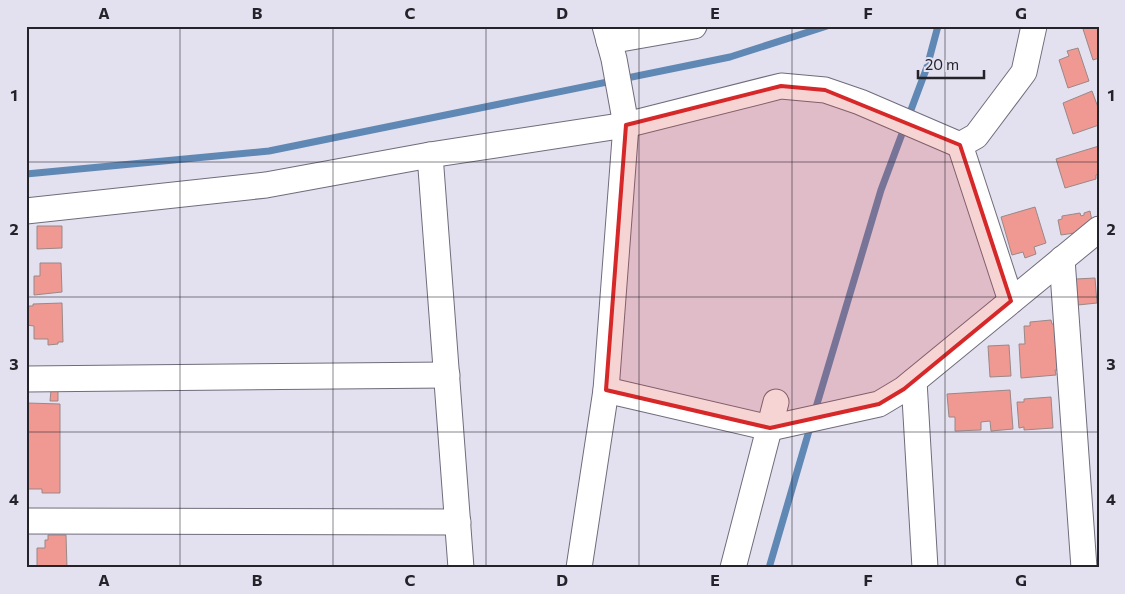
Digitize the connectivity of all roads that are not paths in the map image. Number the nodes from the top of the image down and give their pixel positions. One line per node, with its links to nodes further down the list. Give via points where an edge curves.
1 (694, 26): 3 (street)
2 (1034, 26): 5 (street, via 1024,72 976,136)
3 (610, 42): 4 (street)
4 (624, 119): 5 (street, via 782,86 825,90); 6 (street); 14 (street)
5 (954, 142): 10 (street)
6 (430, 155): 7 (street, via 266,185); 11 (street)
7 (26, 211)
8 (1099, 229): 9 (street)
9 (1062, 259): 10 (street); 22 (street)
10 (1011, 301): 13 (street)
11 (447, 375): 12 (street); 17 (street)
12 (26, 379)
13 (914, 381): 15 (street, via 879,404); 21 (street)
14 (606, 390): 15 (street); 19 (street)
15 (775, 418): 20 (street)
16 (26, 522): 17 (street)
17 (458, 522): 18 (street)
18 (461, 568)
19 (579, 568)
20 (734, 568)
21 (925, 568)
22 (1084, 568)

